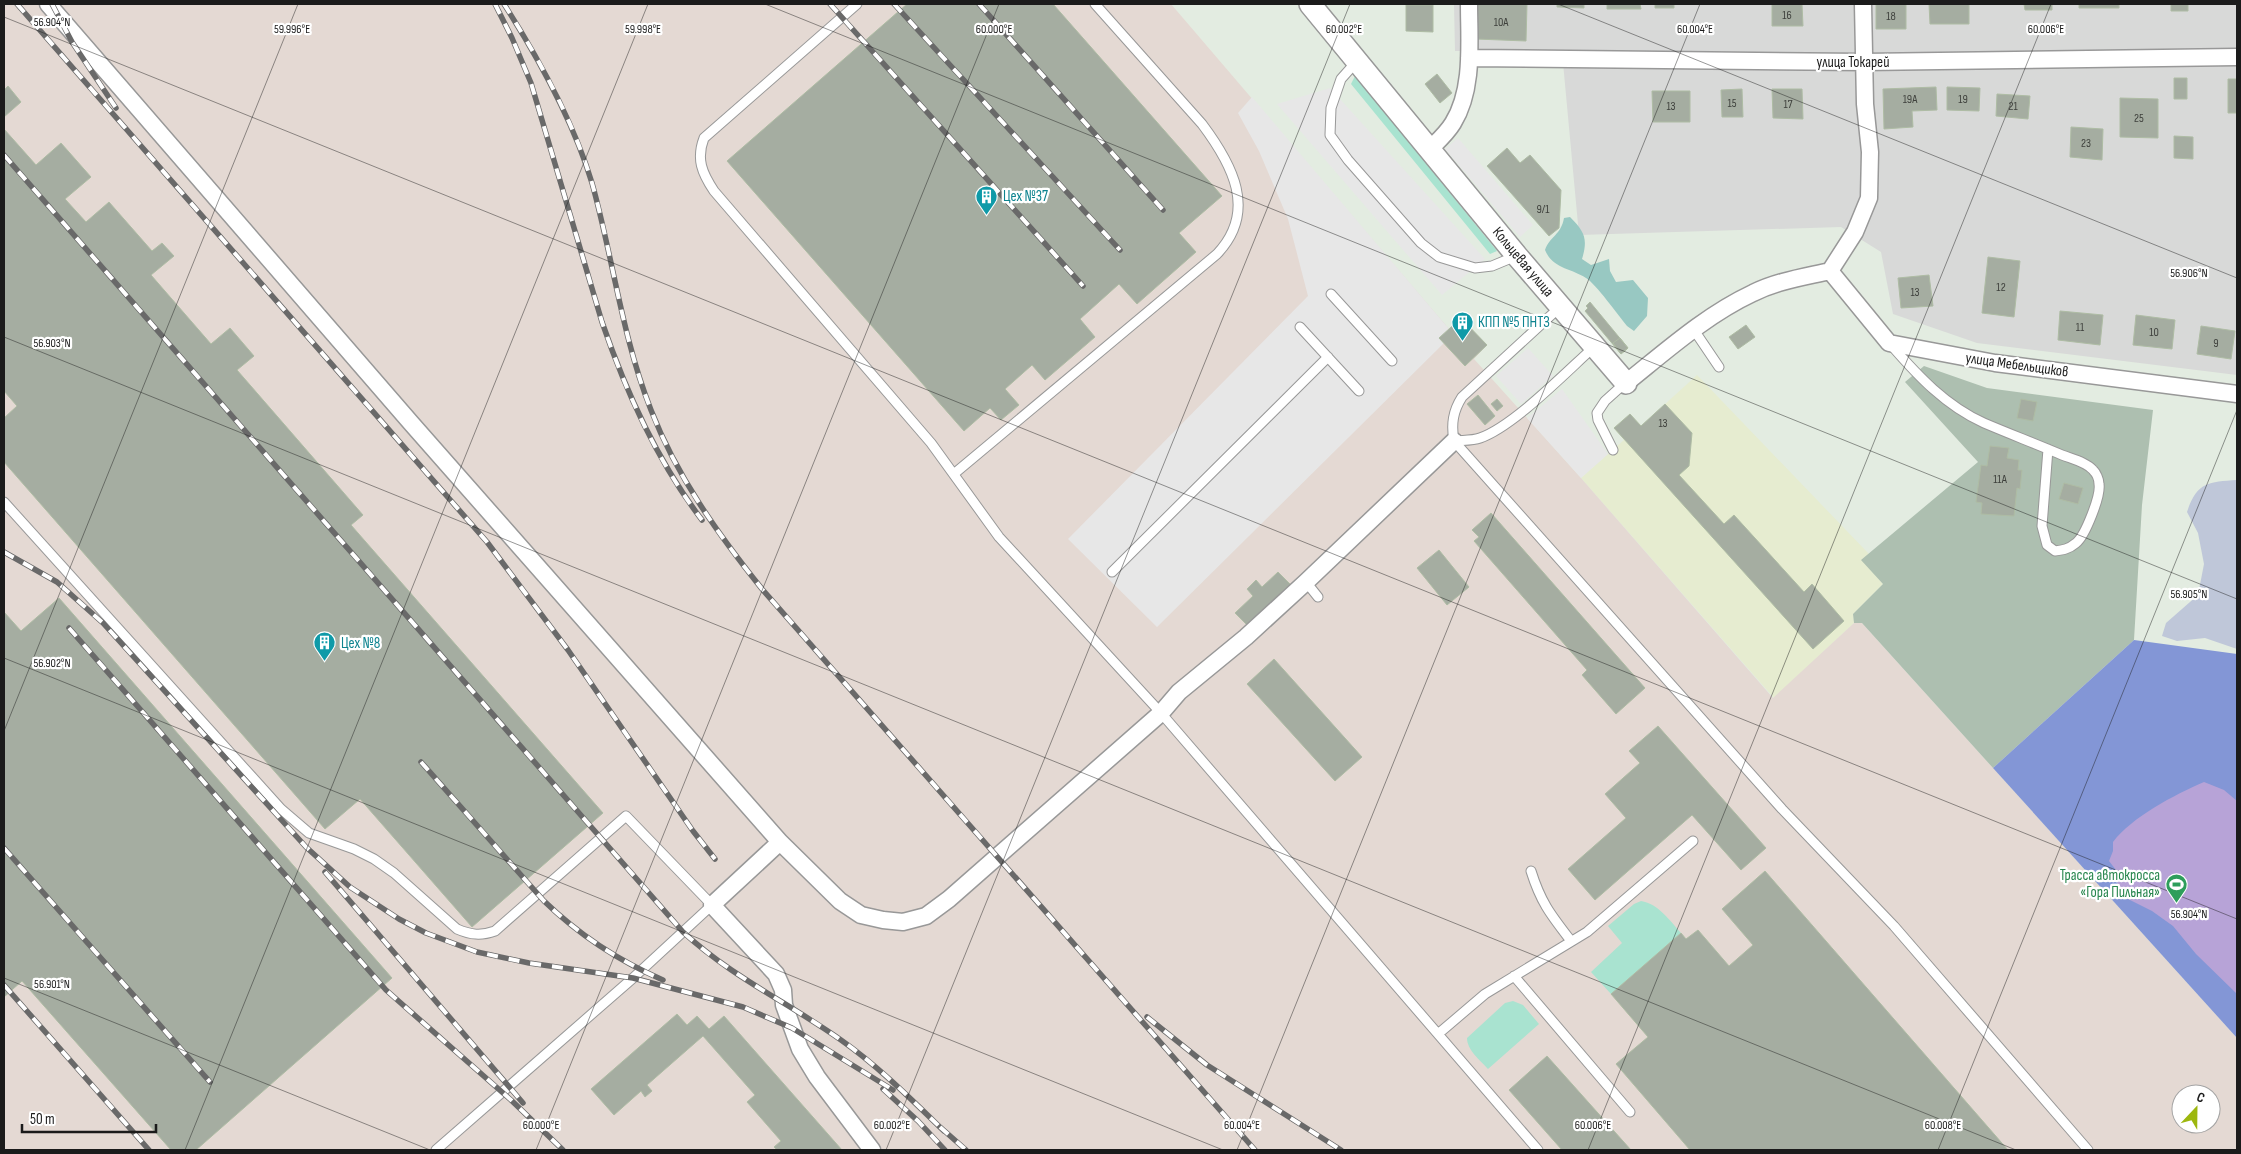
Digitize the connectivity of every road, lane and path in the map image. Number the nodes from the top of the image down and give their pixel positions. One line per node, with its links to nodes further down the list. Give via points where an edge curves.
1 (48, 4): 36 (street)
2 (857, 4): 29 (lane, via 715,126 704,138 699,151 700,165 714,191)
3 (1095, 4): 29 (lane, via 1214,140 1236,185 1238,207 1235,227 1217,254)
4 (1310, 4): 9 (street, Кольцевая улица)
5 (1469, 4): 7 (street)
6 (1863, 4): 10 (street)
7 (1469, 58): 10 (street, улица Токарей); 11 (street, via 1461,106 1445,134)
8 (2237, 58): 10 (street, улица Токарей)
9 (1357, 61): 11 (street, Кольцевая улица); 12 (lane, via 1341,79 1331,108 1330,135 1348,160 1421,243 1439,257 1475,268 1492,266)
10 (1864, 62): 13 (street, via 1870,152 1869,198 1855,232)
11 (1430, 149): 12 (street, Кольцевая улица)
12 (1517, 256): 15 (street, Кольцевая улица)
13 (1830, 271): 17 (street, via 1783,281 1754,292); 18 (street)
14 (1331, 294): 21 (lane)
15 (1560, 307): 19 (street, Кольцевая улица); 26 (lane, via 1462,397 1453,417)
16 (1300, 327): 20 (lane)
17 (1694, 330): 22 (lane); 23 (street)
18 (1890, 343): 25 (street, улица Мебельщиков, via 1995,363); 27 (lane, via 1928,385 1956,408)
19 (1594, 347): 23 (street, Кольцевая улица); 26 (lane, via 1514,418 1479,439)
20 (1328, 357): 24 (lane); 31 (lane)
21 (1392, 361)
22 (1719, 367)
23 (1626, 383): 28 (lane, via 1605,401 1597,413)
24 (1359, 391)
25 (2237, 394)
26 (1454, 441): 32 (street); 46 (lane, via 1782,809 1894,926)
27 (2048, 449): 27 (lane, via 2092,469 2100,485 2084,532 2077,543 2064,550 2055,551 2047,545 2042,526)
28 (1613, 450)
29 (954, 473): 34 (lane, via 1000,537)
30 (4, 502): 38 (lane, via 287,815 309,833 374,859 457,929 483,935 495,931 626,816)
31 (1112, 572)
32 (1306, 582): 33 (lane); 34 (street, via 1179,692)
33 (1318, 597)
34 (1160, 713): 36 (street, via 926,916 903,922 861,915 834,895); 41 (lane)
35 (1693, 841): 39 (lane, via 1606,917)
36 (780, 842): 38 (street)
37 (1530, 871): 39 (lane, via 1542,901)
38 (712, 905): 43 (lane); 44 (street, via 776,974 800,1049)
39 (1571, 941): 40 (lane)
40 (1514, 976): 41 (lane, via 1484,994); 42 (lane)
41 (1438, 1034): 45 (lane)
42 (1630, 1112)
43 (436, 1150)
44 (872, 1150)
45 (1538, 1150)
46 (2088, 1150)

